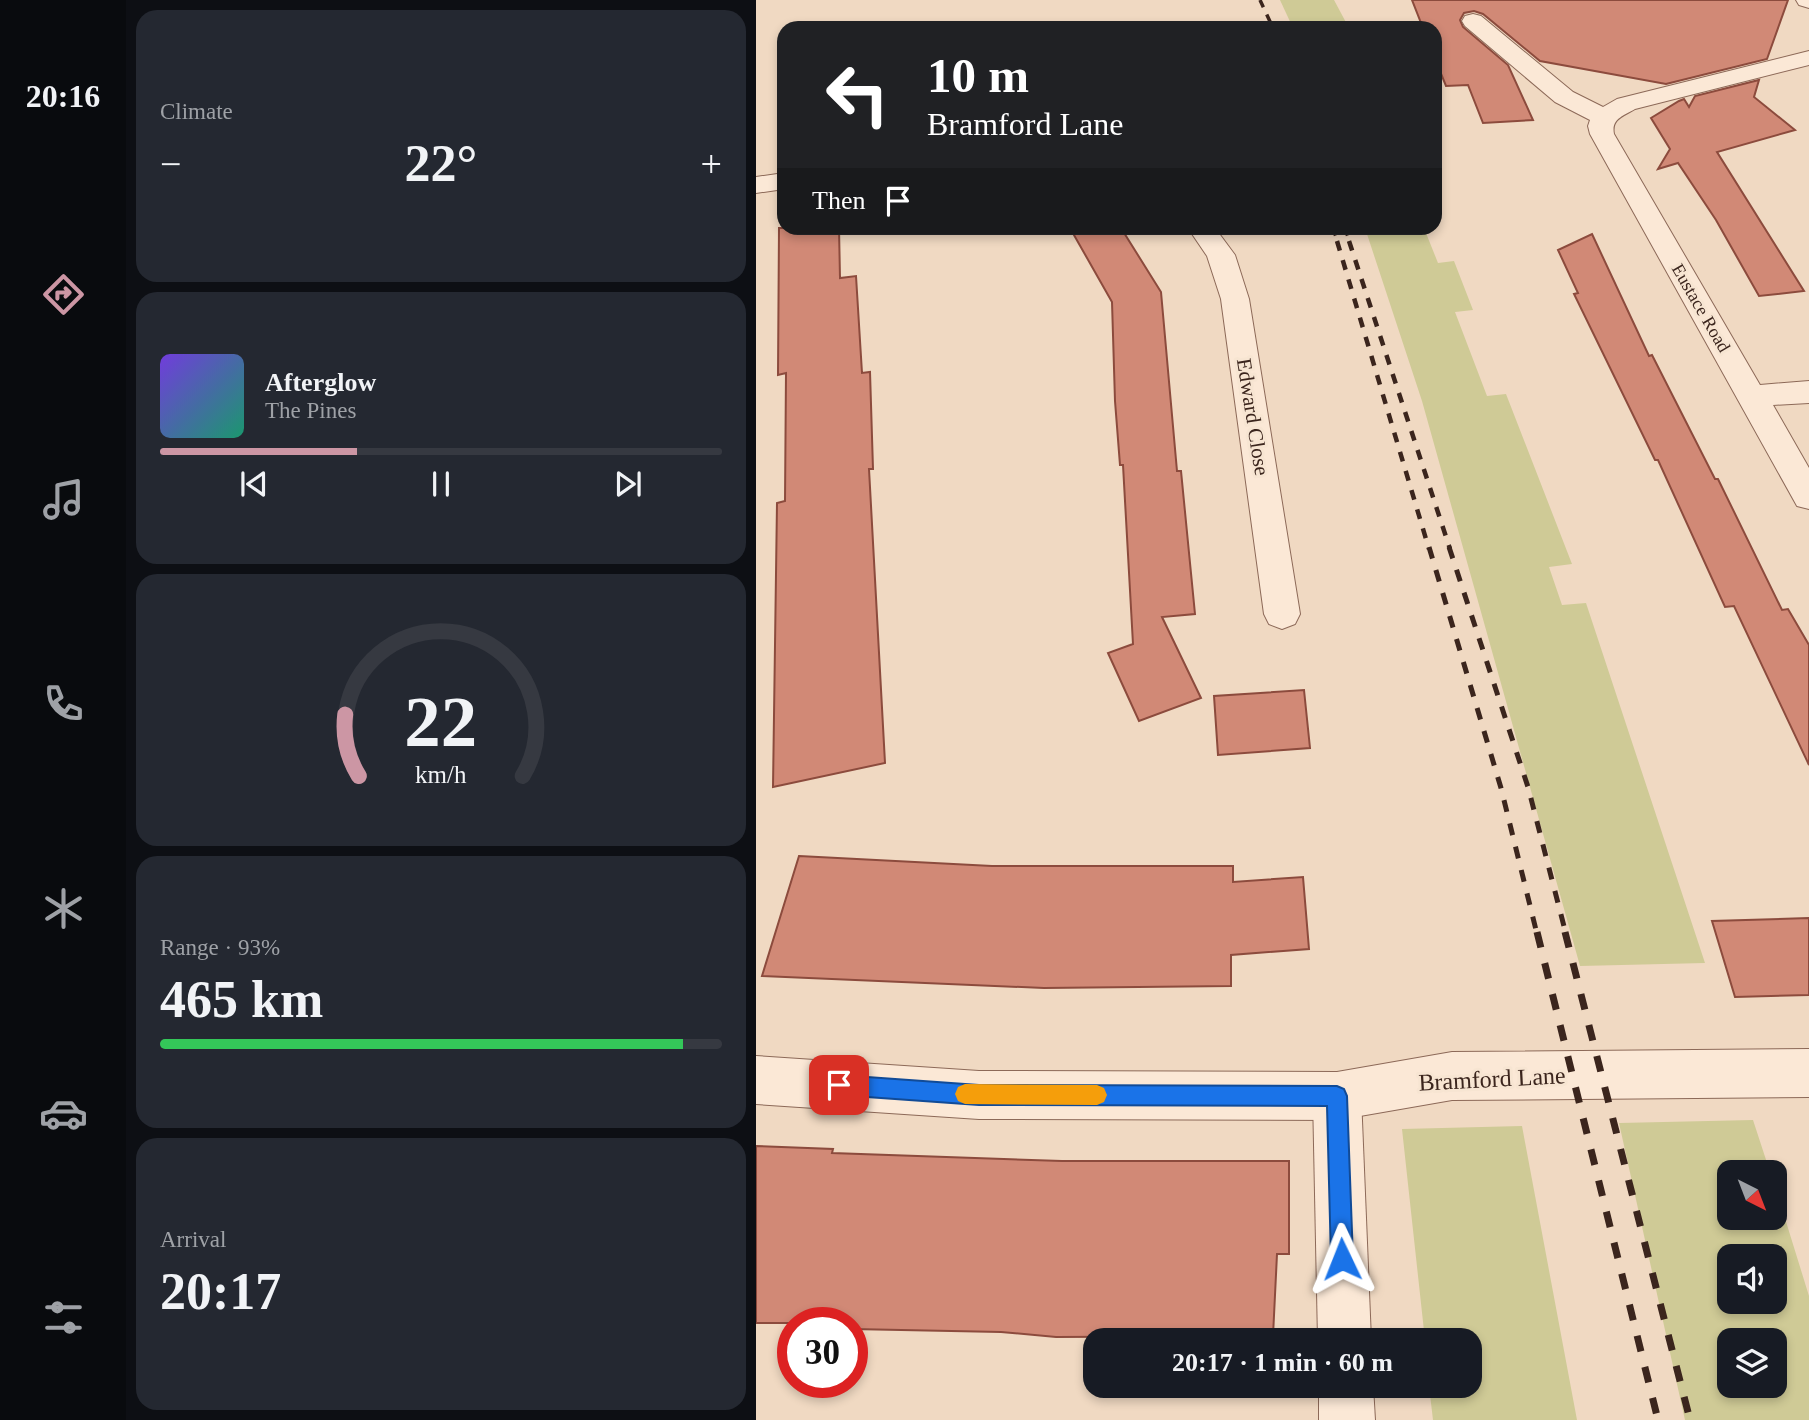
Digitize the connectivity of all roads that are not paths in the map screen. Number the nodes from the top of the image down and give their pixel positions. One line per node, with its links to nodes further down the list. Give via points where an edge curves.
1 (1473, 21): 3 (street, via 1563,97)
2 (1809, 58): 3 (street, via 1626,104)
3 (1604, 117): 8 (street, Eustace Road, via 1602,134)
4 (777, 182): 5 (street)
5 (756, 185)
6 (1206, 235): 10 (street, Edward Close, via 1221,255 1235,299)
7 (1809, 392): 8 (street)
8 (1751, 396): 9 (street, Eustace Road)
9 (1809, 497)
10 (1282, 614)
11 (1809, 1073): 13 (street, Bramford Lane, via 1452,1076)
12 (756, 1080): 13 (street, Bramford Lane, via 979,1095)
13 (1337, 1096): 14 (street)
14 (1345, 1328)
15 (1346, 1398): 16 (street)
16 (1347, 1420)

